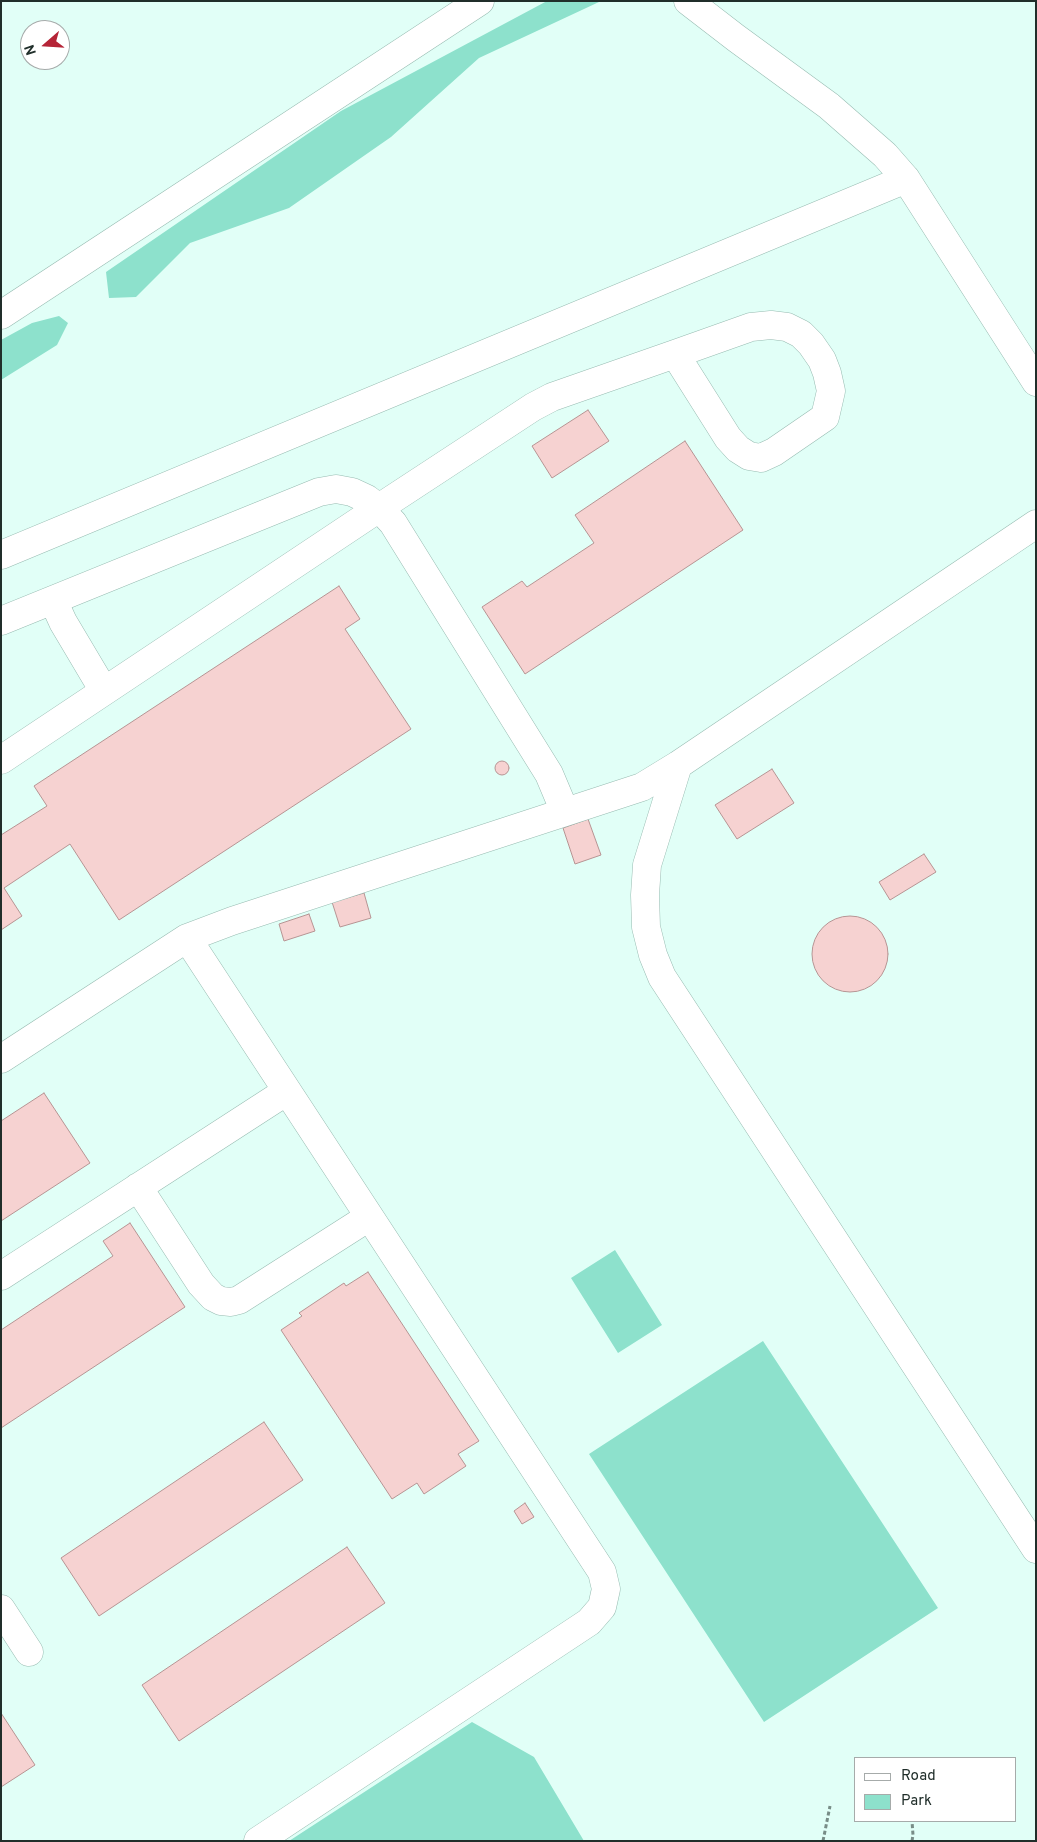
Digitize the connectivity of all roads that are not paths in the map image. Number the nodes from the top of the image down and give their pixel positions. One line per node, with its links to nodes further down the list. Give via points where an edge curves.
1 (480, 1): 4 (lane)
2 (688, 1): 3 (lane, via 829,106 885,155)
3 (906, 179): 6 (lane); 9 (lane)
4 (1, 315)
5 (676, 354): 5 (lane, via 728,438 748,456 761,458 774,452 825,417 832,390 822,360 801,334 787,326 752,327); 7 (lane, via 552,397)
6 (1036, 382)
7 (379, 508): 10 (lane, via 352,492 319,492); 12 (lane); 15 (lane, via 393,523 549,774)
8 (1036, 524): 14 (lane)
9 (1, 555)
10 (53, 600): 11 (lane); 12 (lane)
11 (1, 622)
12 (104, 691): 13 (lane)
13 (1, 760)
14 (678, 765): 15 (lane, via 642,788); 22 (lane, via 647,865 646,927 662,976)
15 (565, 812): 16 (lane)
16 (187, 938): 17 (lane); 18 (lane)
17 (1, 1059)
18 (287, 1091): 19 (lane); 20 (lane)
19 (138, 1187): 20 (lane, via 201,1284 221,1301 239,1300); 21 (lane)
20 (370, 1217): 25 (lane, via 602,1572 606,1589 602,1607 589,1622)
21 (1, 1276)
22 (1036, 1549)
23 (1, 1609): 24 (lane)
24 (30, 1652)
25 (258, 1841)

